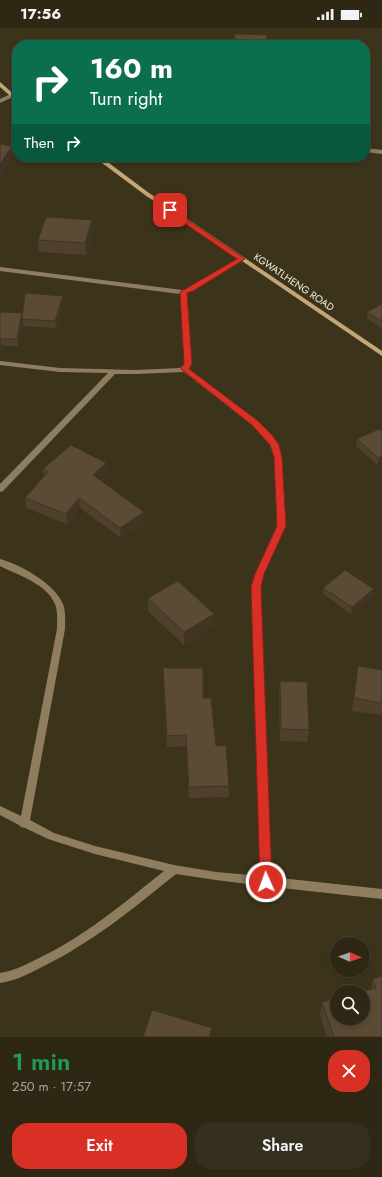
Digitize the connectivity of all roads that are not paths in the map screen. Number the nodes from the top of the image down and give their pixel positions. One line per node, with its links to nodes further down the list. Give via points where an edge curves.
1 (0, 84): 2 (street)
2 (11, 96): 3 (street)
3 (0, 101)
4 (370, 151): 5 (street)
5 (382, 152)
6 (104, 162): 7 (street, KGWATLHENG ROAD)
7 (242, 259): 9 (street); 10 (street, KGWATLHENG ROAD)
8 (0, 269): 9 (street)
9 (184, 292): 12 (street, via 188,364)
10 (382, 354)
11 (0, 363): 13 (street, via 60,370)
12 (185, 369): 13 (street); 19 (street, via 255,423 269,437 278,457 281,526 259,574 256,587)
13 (113, 372): 14 (street)
14 (0, 489)
15 (0, 562): 17 (street, via 48,588 59,604 61,614 61,629)
16 (0, 810): 17 (street)
17 (24, 824): 18 (street, via 95,850)
18 (174, 869): 19 (street); 21 (street, via 88,937 48,960 10,977)
19 (266, 882): 20 (street)
20 (382, 894)
21 (0, 978)

